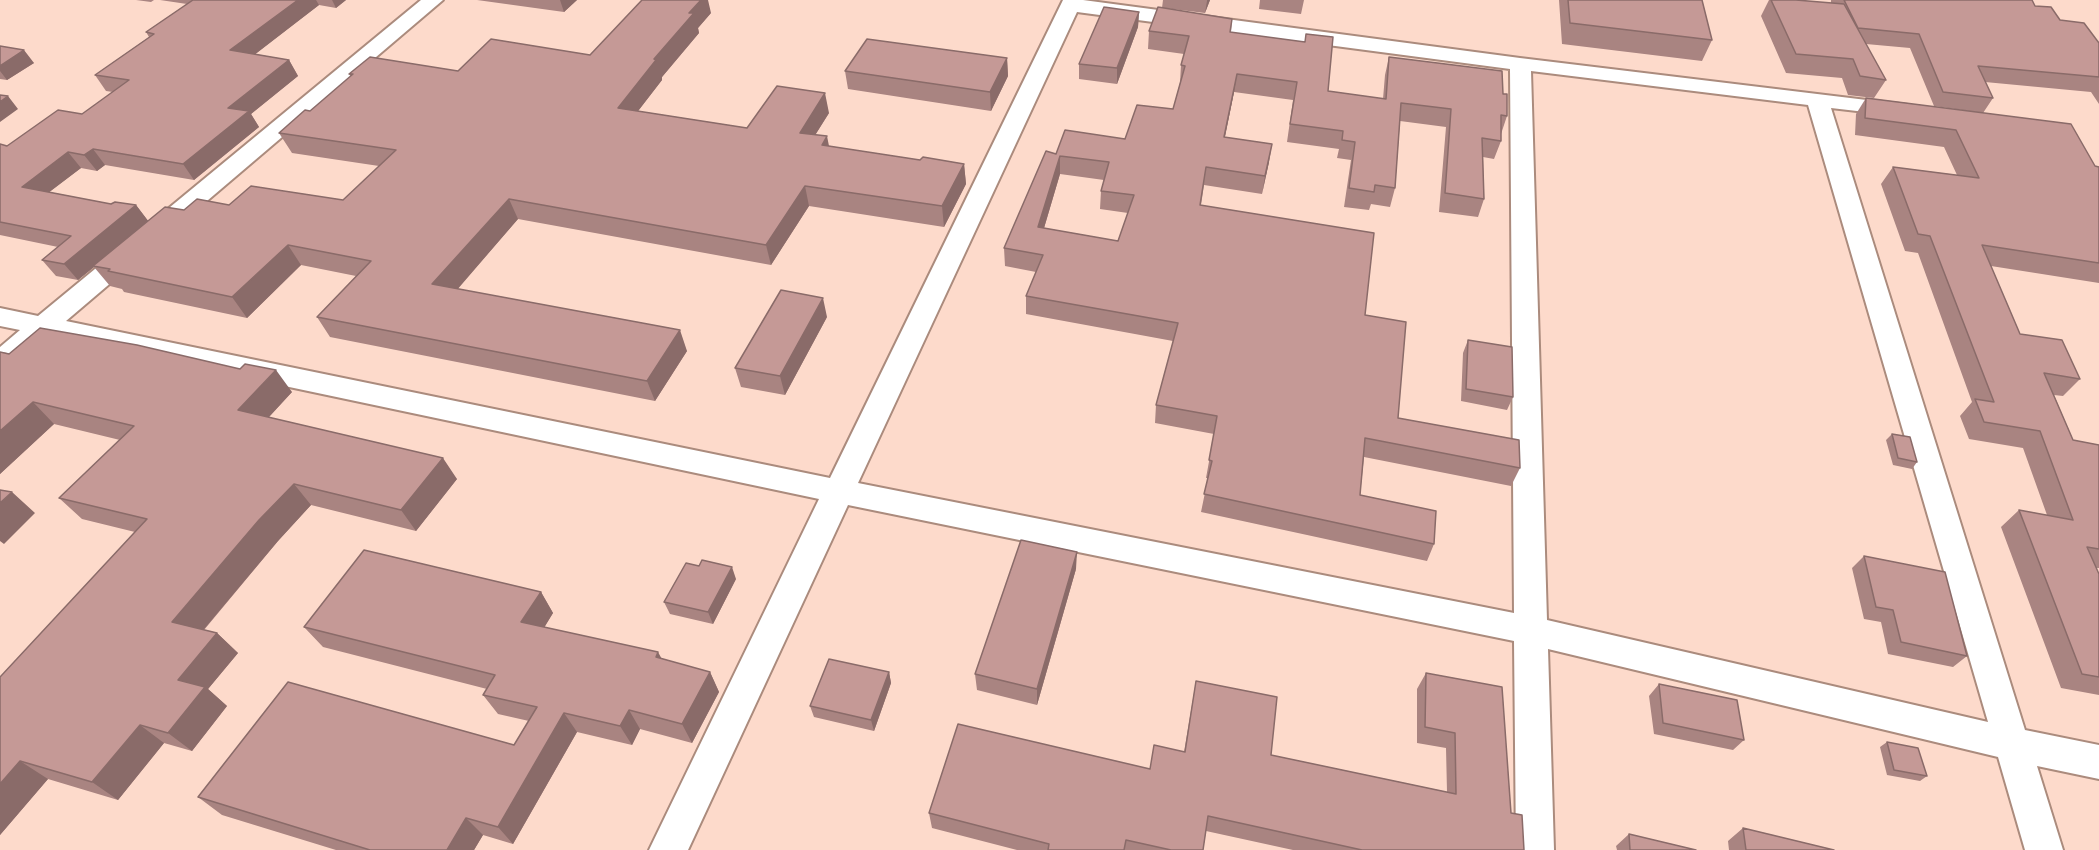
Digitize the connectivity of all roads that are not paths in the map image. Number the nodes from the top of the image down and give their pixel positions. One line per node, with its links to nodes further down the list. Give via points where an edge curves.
1 (433, 0): 7 (street)
2 (1072, 2): 3 (street); 9 (street)
3 (1520, 64): 4 (street); 10 (street)
4 (1817, 99): 5 (street); 11 (street)
5 (1920, 113)
6 (0, 317): 7 (street)
7 (43, 325): 8 (street); 9 (street)
8 (0, 362)
9 (841, 492): 10 (street); 13 (street)
10 (1529, 630): 11 (street); 14 (street)
11 (2012, 744): 12 (street); 15 (street)
12 (2099, 762)
13 (668, 850)
14 (1535, 850)
15 (2044, 850)

